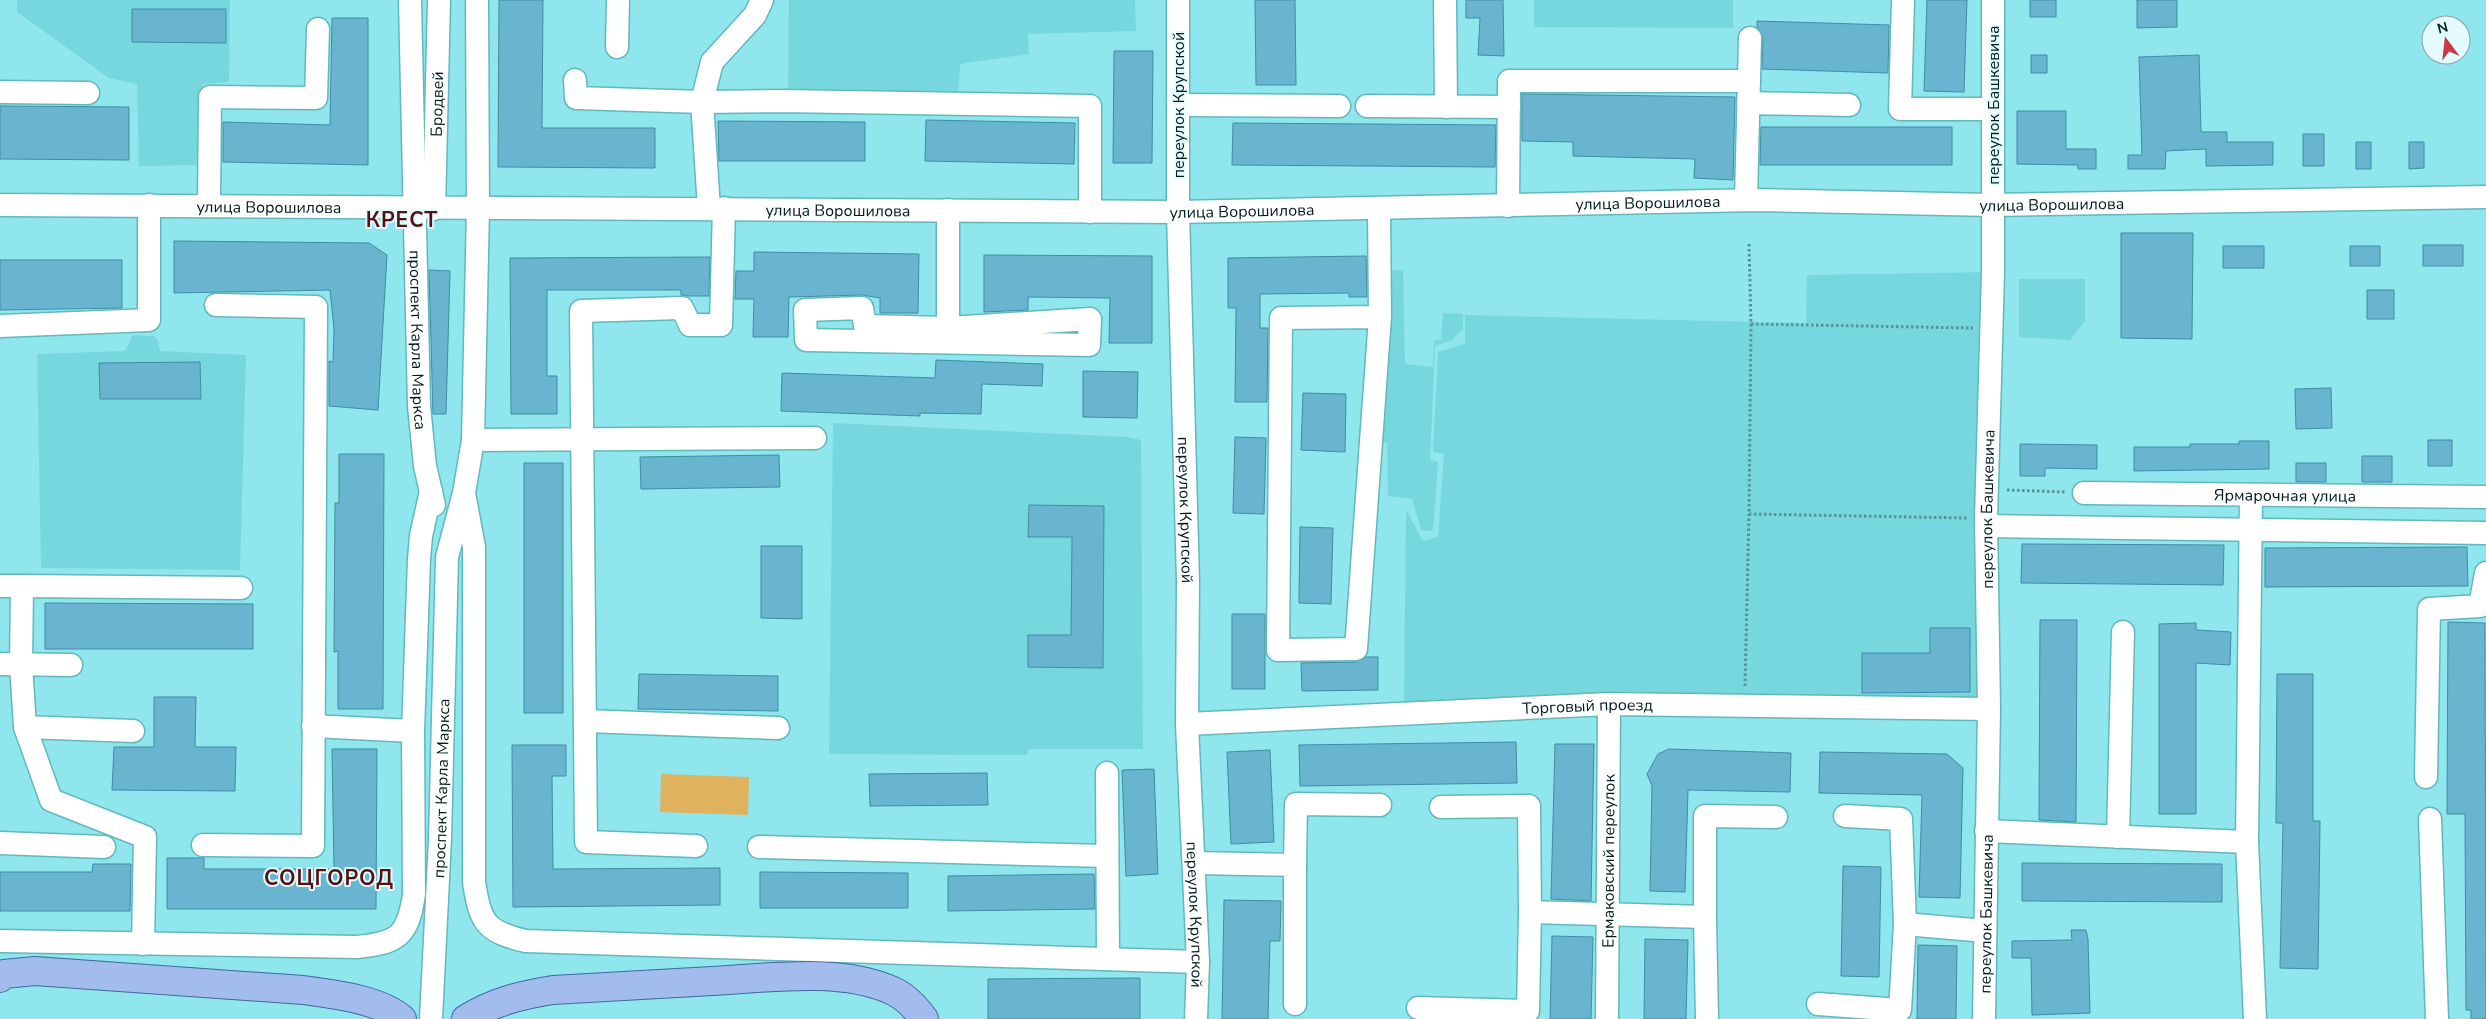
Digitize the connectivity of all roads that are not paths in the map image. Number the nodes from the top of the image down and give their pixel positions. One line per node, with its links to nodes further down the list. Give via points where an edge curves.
1 (410, 0): 32 (street, проспект Карла Маркса)
2 (439, 0): 32 (street, Бродвей)
3 (477, 0): 33 (street, проспект Карла Маркса)
4 (618, 0): 12 (street)
5 (762, 0): 17 (street, via 755,15 712,62)
6 (1178, 0): 18 (street, переулок Крупской)
7 (1445, 0): 22 (street)
8 (1904, 0): 24 (street, via 1900,109)
9 (1993, 0): 24 (street, переулок Башкевича)
10 (318, 30): 29 (street, via 316,98 210,97)
11 (1750, 38): 15 (street)
12 (617, 47)
13 (574, 80): 17 (street, via 576,98)
14 (0, 92): 16 (street)
15 (1749, 92): 19 (street); 23 (street, via 1509,81); 26 (street)
16 (88, 93)
17 (702, 102): 34 (street); 37 (street, via 1090,106)
18 (1178, 105): 20 (street); 38 (street, переулок Крупской)
19 (1849, 105)
20 (1339, 106)
21 (1367, 106): 22 (street)
22 (1446, 107): 23 (street)
23 (1509, 108): 31 (street)
24 (1993, 109): 30 (street, переулок Башкевича)
25 (2486, 198): 30 (street, улица Ворошилова)
26 (1746, 200): 30 (street, улица Ворошилова); 31 (street, улица Ворошилова)
27 (0, 205): 28 (street, улица Ворошилова)
28 (148, 205): 29 (street, улица Ворошилова); 41 (street, via 149,320)
29 (209, 205): 32 (street, улица Ворошилова)
30 (1992, 205): 51 (street, переулок Башкевича)
31 (1508, 206): 35 (street, улица Ворошилова)
32 (425, 208): 33 (street, улица Ворошилова); 46 (street, проспект Карла Маркса, via 420,406 425,466)
33 (478, 208): 34 (street, улица Ворошилова); 44 (street, проспект Карла Маркса)
34 (716, 208): 36 (street, улица Ворошилова); 45 (street, via 721,326 690,325 682,308 581,311)
35 (1379, 208): 38 (street, улица Ворошилова); 40 (street)
36 (948, 210): 37 (street, улица Ворошилова); 42 (street)
37 (1090, 212): 38 (street, улица Ворошилова)
38 (1178, 212): 64 (street, переулок Крупской, via 1188,581)
39 (216, 305): 65 (street, via 316,307)
40 (1380, 317): 40 (street, via 1280,318 1278,650 1356,650)
41 (0, 326)
42 (948, 328): 42 (street, via 865,326 862,308 805,310 806,340 1089,345 1090,320)
43 (815, 438): 45 (street)
44 (473, 440): 45 (street); 47 (street, проспект Карла Маркса)
45 (582, 440): 63 (street)
46 (431, 491): 54 (street, проспект Карла Маркса); 69 (street, via 419,560)
47 (464, 493): 54 (street, проспект Карла Маркса); 95 (street, via 474,547 474,882 482,917 490,928 502,936 526,941)
48 (2084, 493): 49 (street, Ярмарочная улица)
49 (2251, 495): 50 (street, Ярмарочная улица); 52 (street)
50 (2486, 497)
51 (1986, 522): 52 (street); 62 (street, переулок Башкевича)
52 (2249, 531): 53 (street); 79 (street)
53 (2486, 533)
54 (448, 557): 103 (street, проспект Карла Маркса)
55 (2486, 573): 71 (street, via 2480,606 2429,609)
56 (11, 586): 57 (street); 59 (street)
57 (241, 588)
58 (2123, 632): 78 (street)
59 (11, 665): 60 (street); 66 (street)
60 (71, 666)
61 (1609, 704): 62 (street, Торговый проезд); 64 (street, Торговый проезд); 89 (street, Ермаковский переулок)
62 (1989, 708): 77 (street, переулок Башкевича)
63 (585, 721): 67 (street); 82 (street, via 586,842)
64 (1187, 724): 86 (street, переулок Крупской)
65 (313, 726): 69 (street); 81 (street, via 313,846)
66 (25, 727): 68 (street); 94 (street, via 51,800 145,837)
67 (778, 728)
68 (133, 731)
69 (413, 731): 94 (street, via 414,894 410,919 394,939 357,947)
70 (1107, 773): 85 (street)
71 (2426, 777)
72 (1380, 805): 87 (street, via 1296,804)
73 (1441, 807): 88 (street, via 1530,806)
74 (1845, 816): 91 (street, via 1901,819)
75 (1776, 817): 90 (street, via 1705,816)
76 (2430, 819): 110 (street)
77 (1986, 831): 78 (street); 92 (street, переулок Башкевича)
78 (2118, 837): 79 (street)
79 (2246, 842): 109 (street)
80 (0, 843): 83 (street)
81 (203, 845)
82 (696, 846)
83 (104, 847)
84 (759, 847): 85 (street)
85 (1108, 856): 95 (street)
86 (1194, 863): 87 (street); 96 (street, переулок Крупской)
87 (1295, 864): 98 (street)
88 (1530, 912): 89 (street); 100 (street, via 1528,1011)
89 (1608, 914): 90 (street); 106 (street, Ермаковский переулок)
90 (1704, 917): 107 (street)
91 (1905, 924): 92 (street); 99 (street, via 1900,1010)
92 (1985, 931): 108 (street, переулок Башкевича)
93 (0, 941): 94 (street)
94 (143, 944)
95 (1108, 959): 96 (street)
96 (1198, 962): 105 (street, переулок Крупской)
97 (1, 976): 101 (main road, via 34,970 303,990 374,1004)
98 (1295, 1004)
99 (1818, 1004)
100 (1418, 1008)
101 (400, 1017)
102 (469, 1017): 104 (main road, via 496,1003 553,990 831,977 894,991)
103 (431, 1019)
104 (924, 1019)
105 (1196, 1019)
106 (1607, 1019)
107 (1707, 1019)
108 (1984, 1019)
109 (2255, 1019)
110 (2437, 1019)

